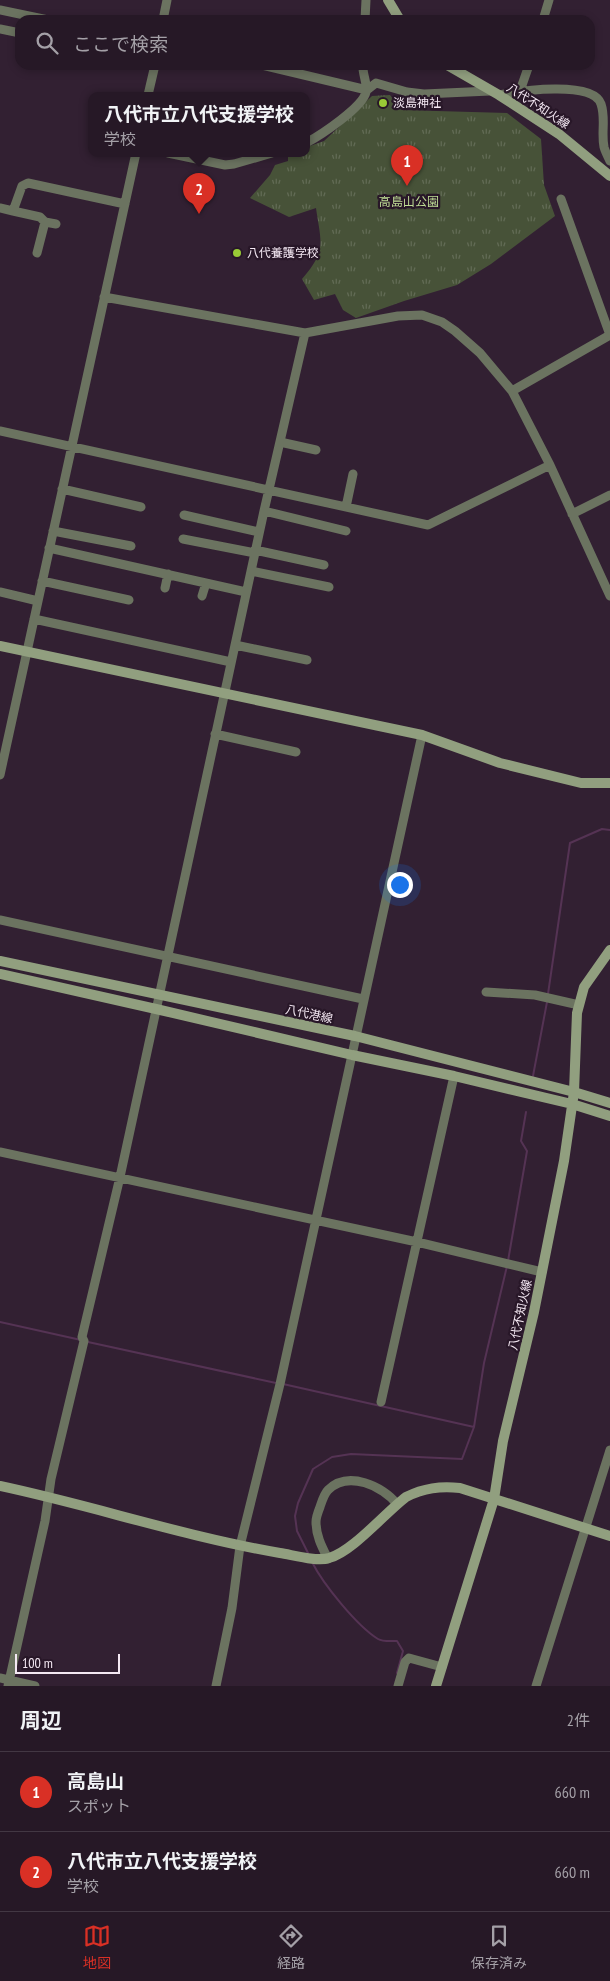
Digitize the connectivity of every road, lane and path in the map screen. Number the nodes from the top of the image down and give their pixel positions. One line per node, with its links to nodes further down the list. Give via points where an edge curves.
1 (167, 0): 7 (street)
2 (366, 0): 8 (street)
3 (388, 0): 9 (main road)
4 (549, 0): 10 (street)
5 (0, 10): 6 (street)
6 (24, 15)
7 (164, 15)
8 (366, 15)
9 (397, 15)
10 (544, 15)
11 (0, 29): 12 (street)
12 (15, 32)
13 (153, 70): 20 (street)
14 (283, 70): 18 (street)
15 (364, 70): 18 (street)
16 (455, 70): 21 (main road, 八代不知火線)
17 (526, 70): 19 (street)
18 (367, 90): 21 (street, via 376,83 424,94); 22 (street, via 364,99 330,128)
19 (520, 91): 21 (street); 26 (street, via 577,89 595,95 601,102 604,147)
20 (149, 92)
21 (494, 93): 27 (main road, 八代不知火線, via 559,134)
22 (310, 140)
23 (135, 157): 29 (street)
24 (187, 157): 25 (street, via 225,165)
25 (256, 157)
26 (610, 161)
27 (610, 176)
28 (561, 199): 37 (street, via 610,335)
29 (125, 204): 31 (street, via 28,183 22,186); 35 (street)
30 (0, 208): 31 (street)
31 (13, 211): 32 (street, via 40,217)
32 (45, 222): 33 (street); 34 (street)
33 (56, 224)
34 (37, 253)
35 (104, 297): 36 (street); 40 (street)
36 (305, 333): 37 (street, via 398,316 430,317 455,331 480,353); 39 (street)
37 (512, 391): 42 (street)
38 (0, 432): 40 (street)
39 (280, 442): 41 (street); 45 (street)
40 (71, 446): 44 (street); 45 (street)
41 (316, 450)
42 (550, 465): 48 (street, via 428,525); 50 (street)
43 (353, 474): 48 (street)
44 (62, 489): 47 (street); 52 (street)
45 (268, 490): 48 (street); 49 (street)
46 (610, 495): 50 (street)
47 (141, 507)
48 (346, 507)
49 (264, 511): 53 (street); 54 (street)
50 (572, 514): 69 (street)
51 (184, 515): 54 (street)
52 (53, 531): 56 (street); 57 (street)
53 (346, 531)
54 (259, 532): 58 (street)
55 (183, 539): 58 (street)
56 (131, 546)
57 (49, 548): 61 (street); 62 (street)
58 (255, 552): 59 (street); 60 (street)
59 (324, 565)
60 (251, 571): 64 (street); 67 (street)
61 (168, 574): 63 (street); 65 (street)
62 (42, 581): 70 (street); 71 (street)
63 (206, 583): 67 (street); 68 (street)
64 (329, 587)
65 (165, 588)
66 (0, 592): 71 (street)
67 (246, 592): 73 (street)
68 (202, 596)
69 (610, 596)
70 (129, 600)
71 (38, 601): 72 (street)
72 (34, 619): 75 (street); 77 (street)
73 (235, 644): 76 (street); 77 (street)
74 (0, 646): 75 (main road)
75 (26, 653): 78 (main road); 82 (street)
76 (308, 660)
77 (231, 662): 78 (street)
78 (224, 695): 79 (street); 80 (main road)
79 (215, 734): 81 (street); 86 (street)
80 (422, 735): 83 (main road, via 500,763 581,783); 91 (street)
81 (296, 752)
82 (0, 775)
83 (610, 783)
84 (0, 920): 86 (street)
85 (610, 950): 92 (main road, 八代不知火線, via 584,987)
86 (168, 957): 90 (street); 91 (street)
87 (0, 961): 90 (main road, 八代港線)
88 (0, 974): 93 (main road)
89 (486, 992): 92 (street, via 535,995)
90 (159, 995): 93 (street); 94 (main road, 八代港線)
91 (364, 999): 94 (street)
92 (579, 1006): 97 (main road, 八代不知火線)
93 (156, 1008): 95 (main road); 102 (street)
94 (355, 1036): 95 (street); 97 (main road, 八代港線)
95 (352, 1055): 96 (main road); 103 (street)
96 (454, 1076): 99 (main road); 104 (street)
97 (574, 1092): 98 (main road, 八代港線); 99 (main road, 八代不知火線)
98 (610, 1103)
99 (572, 1104): 100 (main road); 105 (main road, 八代不知火線)
100 (610, 1116)
101 (0, 1152): 102 (street)
102 (120, 1177): 103 (street); 109 (street)
103 (316, 1222): 104 (street); 114 (street)
104 (417, 1242): 105 (street); 106 (street)
105 (542, 1272): 110 (main road, 八代不知火線, via 503,1441)
106 (380, 1402)
107 (610, 1450): 112 (street)
108 (0, 1486): 109 (main road)
109 (48, 1496): 114 (main road); 117 (street, via 45,1521)
110 (494, 1500): 111 (main road, via 460,1488 443,1486 417,1491); 112 (main road); 116 (main road, 八代不知火線)
111 (397, 1504): 115 (main road, via 347,1549); 115 (street, via 387,1493 355,1480 328,1490 316,1520)
112 (586, 1529): 113 (main road); 122 (street)
113 (610, 1536)
114 (240, 1546): 115 (main road); 119 (street, via 232,1608)
115 (322, 1558)
116 (442, 1667): 120 (street, via 409,1658); 121 (main road, 八代不知火線)
117 (6, 1682): 118 (street)
118 (35, 1686)
119 (216, 1686)
120 (398, 1686)
121 (436, 1686)
122 (536, 1686)

